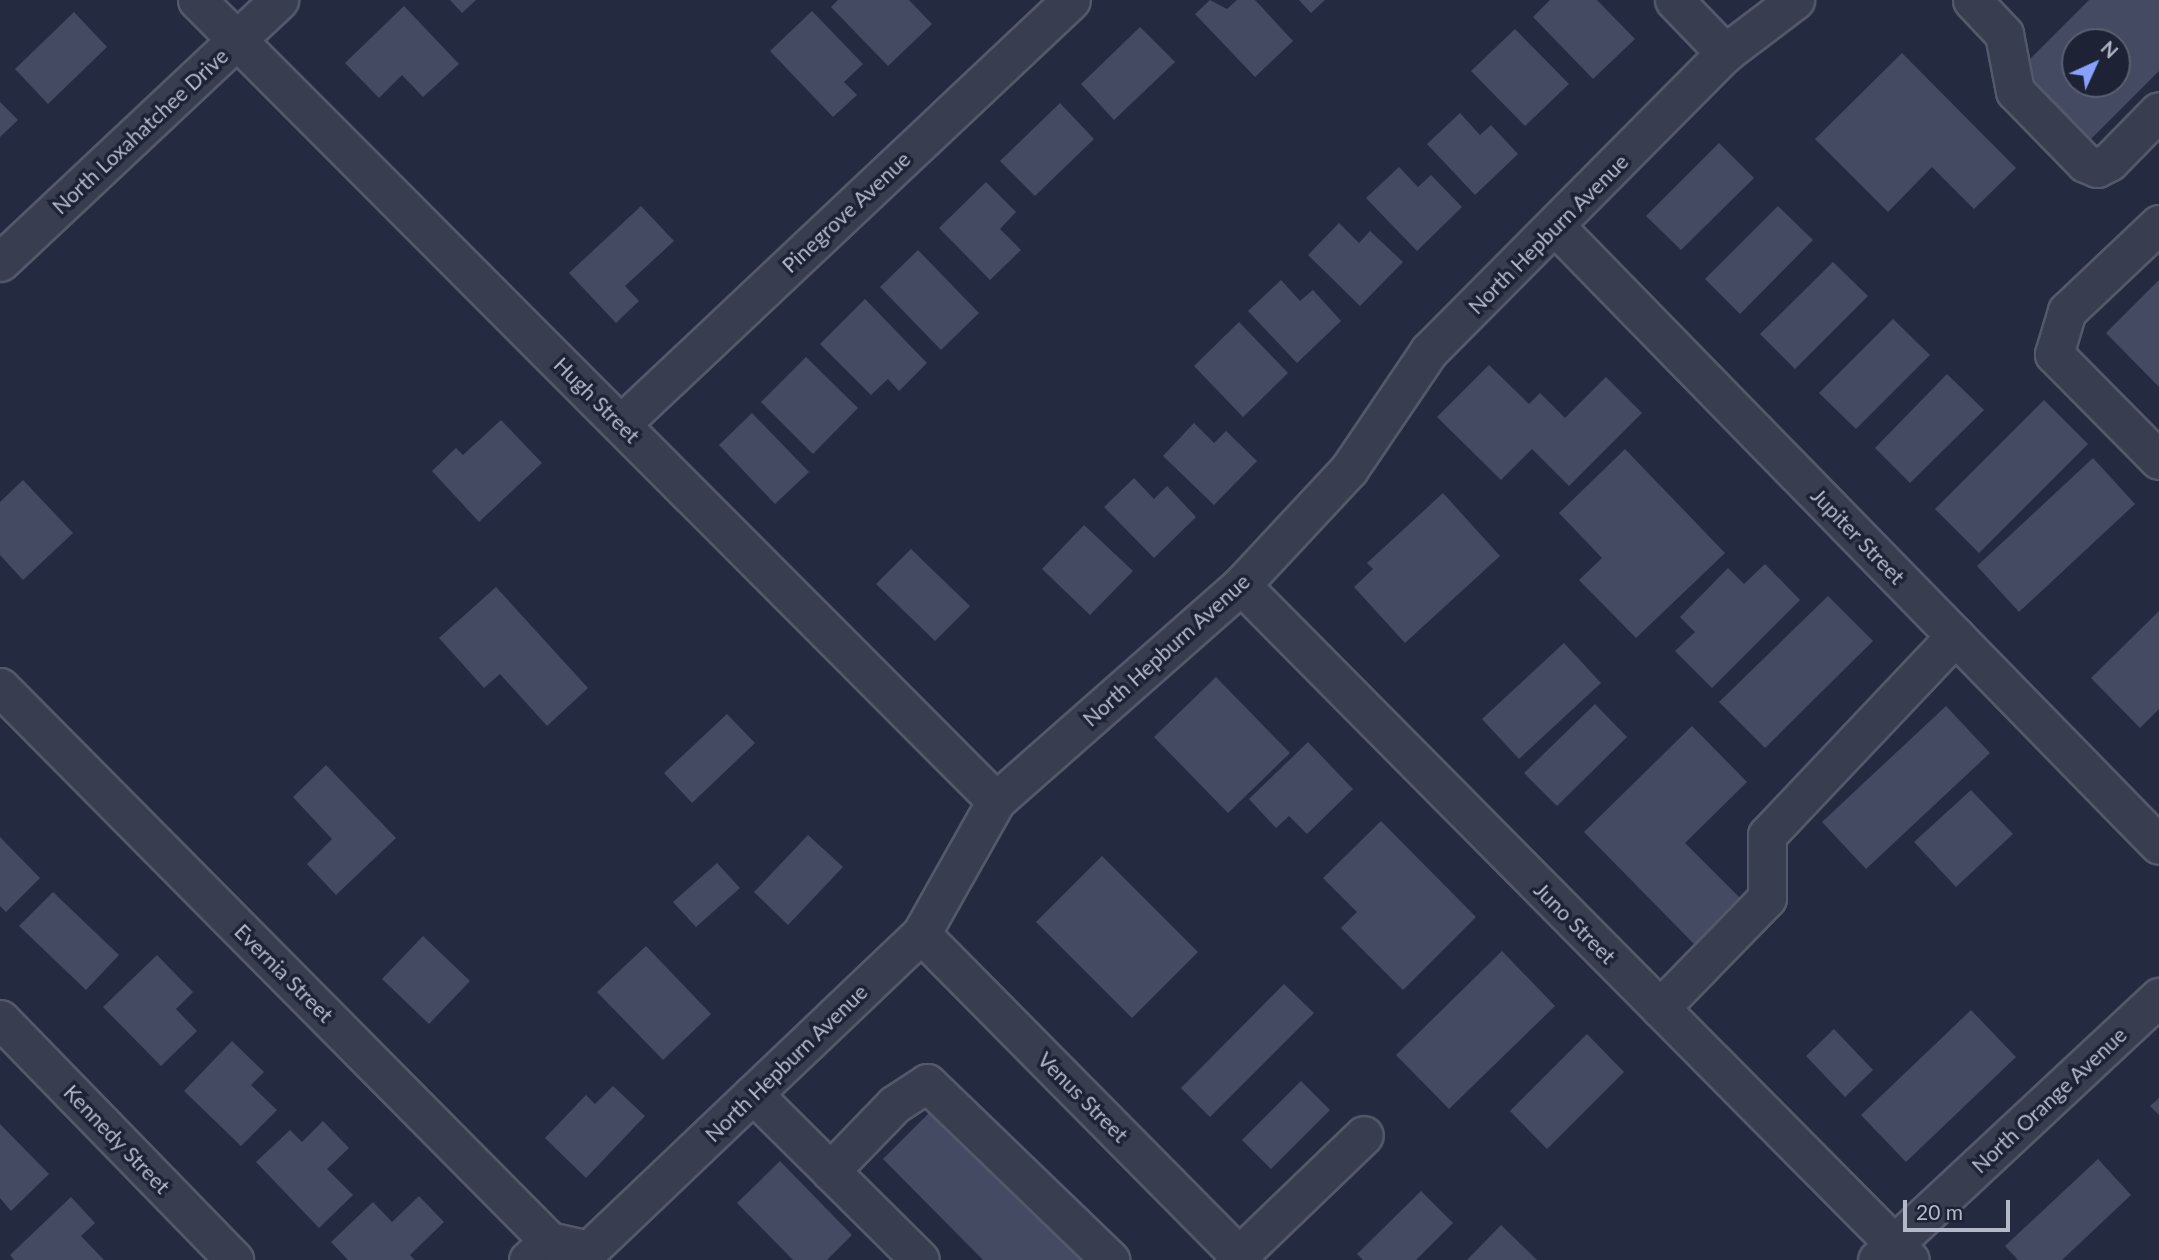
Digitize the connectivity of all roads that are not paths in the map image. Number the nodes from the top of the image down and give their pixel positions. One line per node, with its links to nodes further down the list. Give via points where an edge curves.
1 (197, 0): 7 (street, Hugh Street)
2 (279, 0): 7 (street, North Loxahatchee Drive)
3 (1071, 0): 13 (street, Pinegrove Avenue)
4 (1674, 0): 8 (street)
5 (1795, 0): 8 (street, North Hepburn Avenue)
6 (1972, 0): 9 (street, via 2004,34 2015,91 2085,163 2097,167 2109,162)
7 (237, 40): 12 (street, North Loxahatchee Drive); 13 (street, Hugh Street)
8 (1726, 53): 11 (street, North Hepburn Avenue)
9 (2159, 111)
10 (2159, 224): 14 (street, via 2067,310 2054,354)
11 (1556, 227): 15 (street, North Hepburn Avenue, via 1429,351 1349,469); 16 (street, Jupiter Street)
12 (0, 262)
13 (621, 425): 18 (street, Hugh Street)
14 (2159, 460)
15 (1241, 585): 18 (street, North Hepburn Avenue); 22 (street, Juno Street)
16 (1955, 636): 19 (street, Jupiter Street); 22 (street, via 1767,835 1767,898)
17 (0, 687): 27 (street, Evernia Street)
18 (996, 801): 20 (street, North Hepburn Avenue)
19 (2159, 845)
20 (921, 934): 24 (street, North Hepburn Avenue); 29 (street, Venus Street)
21 (2159, 997): 28 (street, North Orange Avenue)
22 (1660, 1008): 28 (street, Juno Street)
23 (0, 1019): 30 (street, Kennedy Street)
24 (753, 1094): 26 (street); 27 (street, North Hepburn Avenue, via 589,1250)
25 (1364, 1135): 29 (street)
26 (830, 1171): 31 (street); 32 (street, via 895,1104 928,1083)
27 (548, 1254)
28 (1894, 1255)
29 (1240, 1258)
30 (234, 1260)
31 (920, 1260)
32 (1110, 1260)

